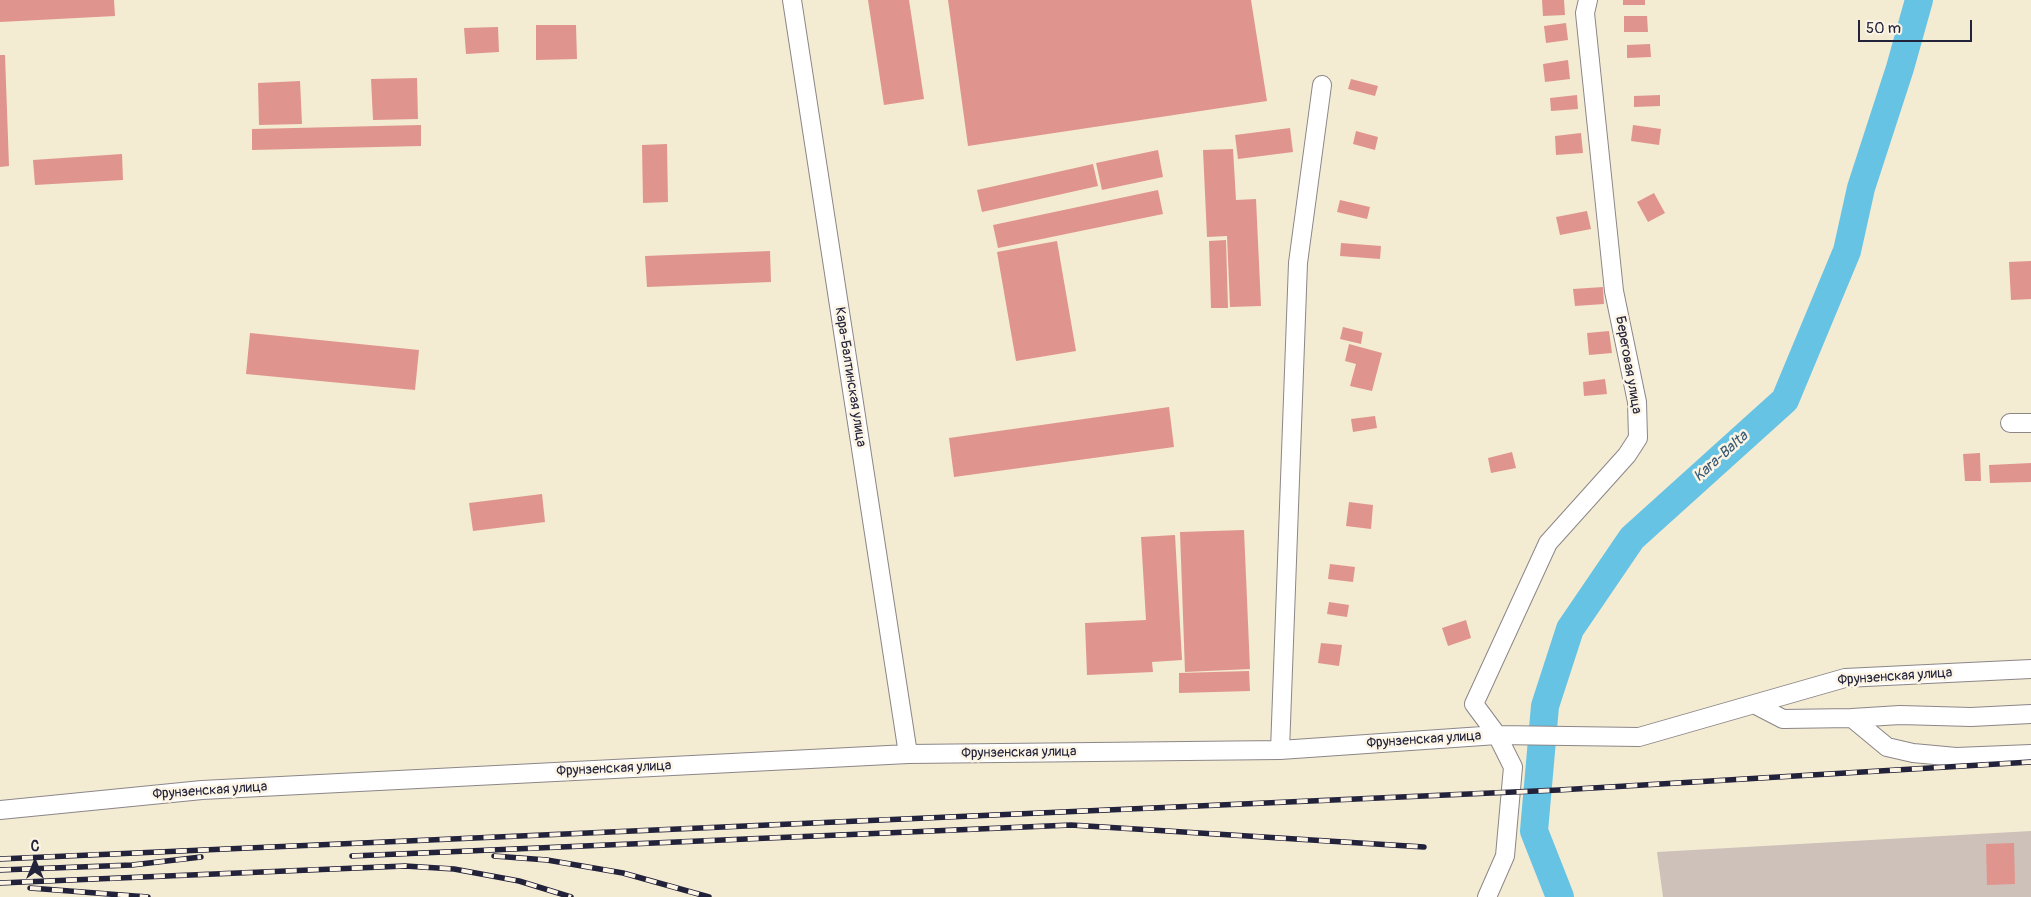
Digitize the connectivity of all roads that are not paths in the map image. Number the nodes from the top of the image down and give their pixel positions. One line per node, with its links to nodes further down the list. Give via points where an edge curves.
1 (792, 0): 12 (street, Кара-Балтинская улица)
2 (1588, 0): 10 (street, Береговая улица, via 1585,13 1614,291 1637,402 1638,438 1627,455 1548,543 1474,704)
3 (1322, 85): 11 (street, via 1298,263)
4 (2010, 423): 5 (street)
5 (2031, 423)
6 (2031, 669): 7 (street, Фрунзенская улица, via 1845,678)
7 (1754, 704): 9 (street, via 1783,719); 10 (street, Фрунзенская улица, via 1639,737)
8 (2031, 714): 9 (street, via 1971,717 1900,714)
9 (1852, 718): 13 (street, via 1887,747 1913,754 1956,757)
10 (1497, 735): 11 (street, Фрунзенская улица); 15 (street, via 1513,767 1505,856)
11 (1280, 750): 12 (street, Фрунзенская улица)
12 (908, 754): 14 (street, Фрунзенская улица, via 202,790)
13 (2031, 754)
14 (0, 810)
15 (1487, 897)

